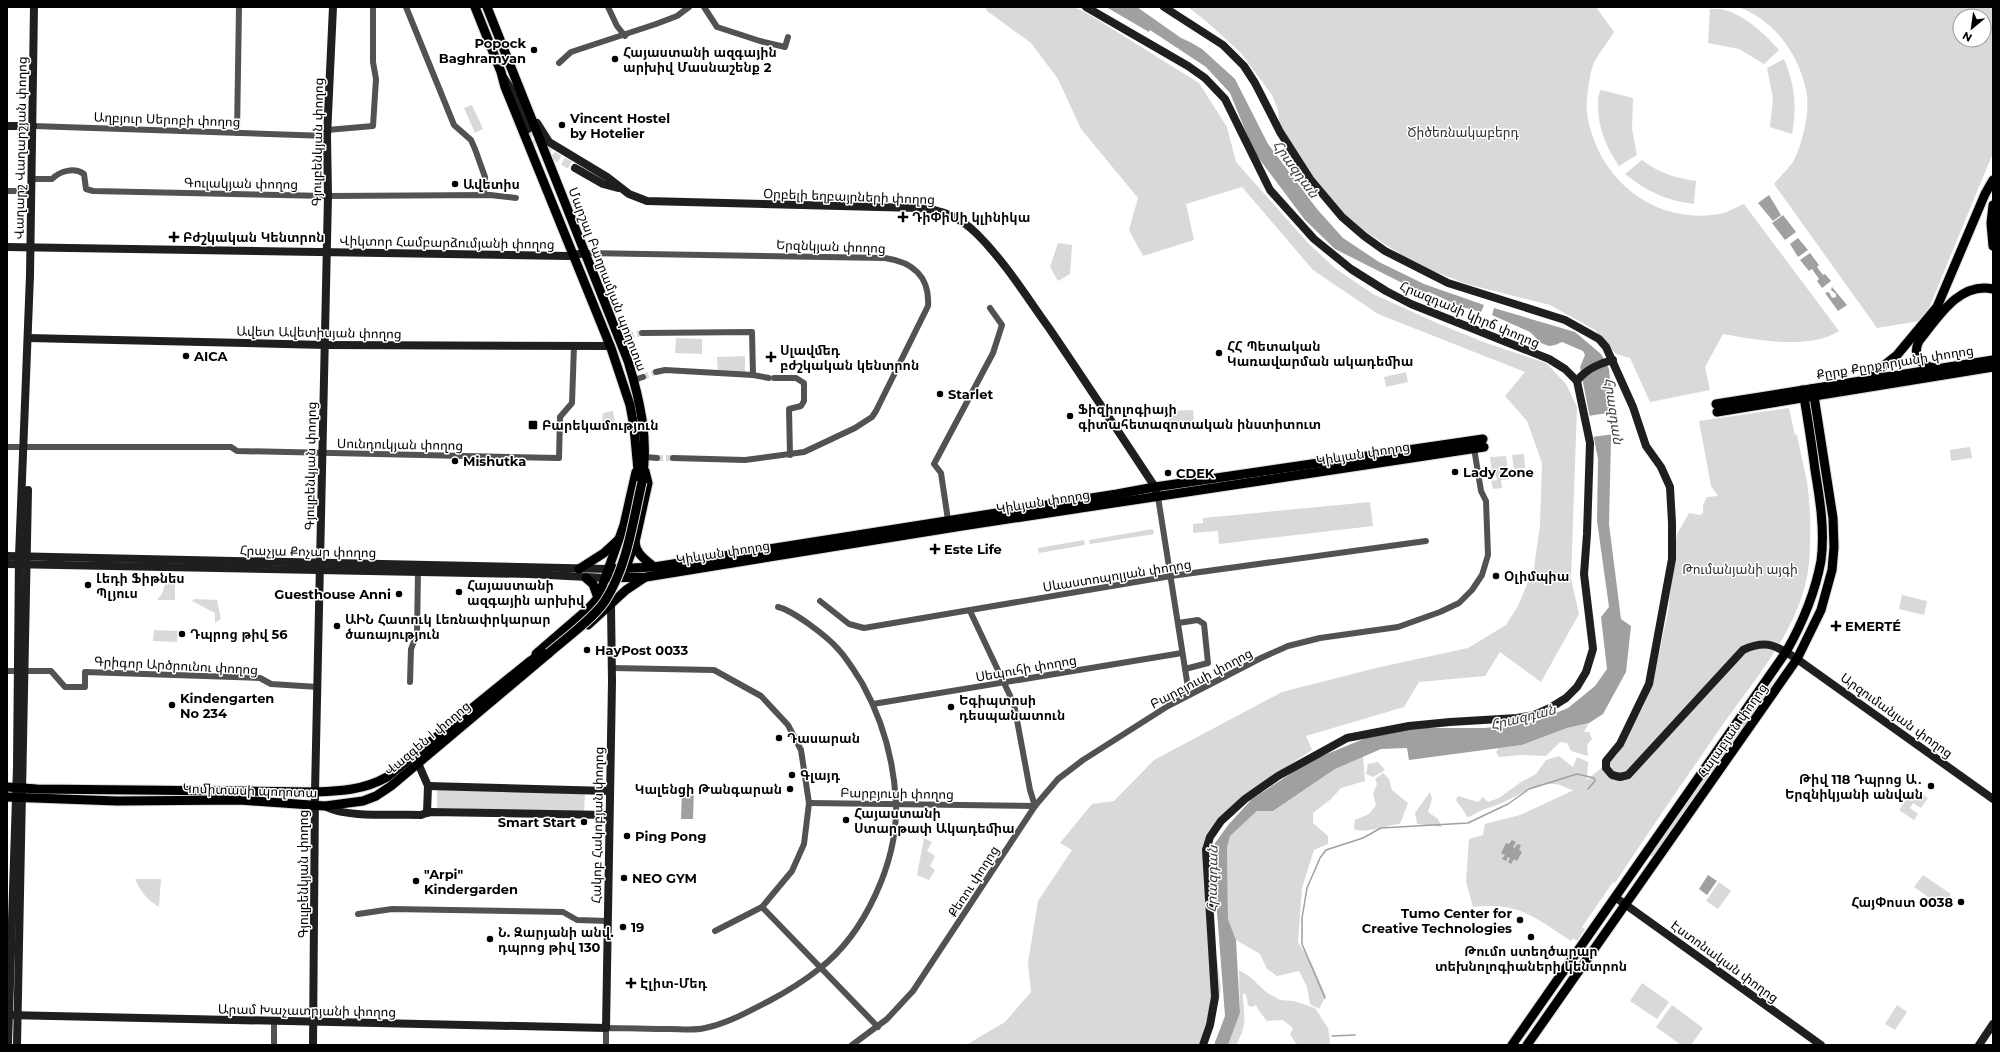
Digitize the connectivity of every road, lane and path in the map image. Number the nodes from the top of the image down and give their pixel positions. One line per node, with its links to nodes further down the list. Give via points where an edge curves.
1 (34, 7): 19 (street, Վաղարշ Վաղարշյան փողոց)
2 (239, 7): 21 (street)
3 (333, 7): 22 (street, Գյուլբենկյան փողոց)
4 (373, 7): 22 (street, Աղբյուր Սերոբի փողոց, via 373,62 376,78 373,126)
5 (406, 7): 29 (street, via 454,125 471,140 475,149 485,177)
6 (476, 7): 16 (main road, Մարշալ Բաղրամյան պողոտա)
7 (487, 7): 17 (main road, Մարշալ Բաղրամյան պողոտա)
8 (608, 7): 13 (street)
9 (689, 7): 13 (street, via 677,16)
10 (704, 7): 14 (street, via 717,27 785,47)
11 (1086, 7): 56 (street, Հրազդանի կիրճ փողոց, via 1205,78 1225,99 1270,190 1314,239 1351,268 1411,304 1549,359)
12 (1164, 7): 49 (street, via 1223,45 1244,66 1280,132 1310,179 1342,217 1364,236 1385,251 1448,283 1565,320 1599,339 1606,347)
13 (625, 36): 15 (street, via 572,52)
14 (788, 37)
15 (559, 63)
16 (501, 72): 20 (street); 38 (main road, Մարշալ Բաղրամյան պողոտա)
17 (523, 95): 26 (street, Օրբելի եղբայրների փողոց, via 549,142 607,177); 37 (main road, Մարշալ Բաղրամյան պողոտա)
18 (7, 126): 19 (street, Աղբյուր Սերոբի փողոց)
19 (33, 126): 21 (street, Աղբյուր Սերոբի փողոց); 24 (street, Վաղարշ Վաղարշյան փողոց)
20 (528, 129)
21 (237, 133): 22 (street, Աղբյուր Սերոբի փողոց)
22 (327, 133): 30 (street, Գյուլբենկյան փողոց)
23 (576, 168): 26 (street, Օրբելի եղբայրների փողոց, via 603,184)
24 (31, 178): 28 (street, Վաղարշ Վաղարշյան փողոց); 30 (street, Գուլակյան փողոց, via 52,179 57,173 74,170 84,174 85,186 89,191)
25 (1993, 180): 58 (main road, via 1937,307 1896,355)
26 (623, 190): 74 (street, Օրբելի եղբայրների փողոց, via 636,197 660,202 918,208 938,210 952,216 977,233 1010,273)
27 (7, 191): 28 (street)
28 (32, 191): 35 (street, Վաղարշ Վաղարշյան փողոց)
29 (484, 195): 30 (street, Գուլակյան փողոց); 31 (street, Գուլակյան փողոց)
30 (328, 196): 36 (street, Գյուլբենկյան փողոց)
31 (516, 198)
32 (1993, 205): 33 (main road)
33 (1993, 246)
34 (7, 247): 35 (street, Վիկտոր Համբարձումյանի փողոց)
35 (30, 248): 36 (street, Վիկտոր Համբարձումյանի փողոց); 43 (street, Վաղարշ Վաղարշյան փողոց)
36 (327, 252): 38 (street, Վիկտոր Համբարձումյանի փողոց); 45 (street, Գյուլբենկյան փողոց)
37 (585, 253): 38 (street, Վիկտոր Համբարձումյանի փողոց); 44 (main road, Մարշալ Բաղրամյան պողոտա); 68 (street, Երզնկյան փողոց, via 885,258 904,263 923,277 927,287 928,306 874,414 866,422 820,446)
38 (574, 255): 47 (main road, Մարշալ Բաղրամյան պողոտա)
39 (1993, 289): 51 (main road, via 1974,289 1960,295 1948,304 1918,341 1916,346 1919,360)
40 (990, 308): 77 (street, via 1002,325 993,353 934,464 941,473)
41 (642, 333): 54 (street, via 752,332)
42 (628, 336): 44 (street)
43 (28, 338): 45 (street, Ավետ Ավետիսյան փողոց); 64 (street, Վաղարշ Վաղարշյան փողոց, via 31,350)
44 (619, 339): 57 (main road, Մարշալ Բաղրամյան պողոտա)
45 (325, 345): 46 (street, Ավետ Ավետիսյան փողոց); 66 (street, Գյուլբենկյան փողոց)
46 (574, 346): 47 (street, Ավետ Ավետիսյան փողոց); 66 (street, Սունդուկյան փողոց, via 572,403 560,417 559,458)
47 (610, 346): 72 (main road, Մարշալ Բաղրամյան պողոտա, via 629,400)
48 (1993, 360): 51 (main road, Քըրք Քըրքորյանի փողոց)
49 (1609, 361): 56 (street); 99 (street, Արզումանյան փողոց, via 1634,407 1646,446 1661,467 1670,487 1672,559 1649,684 1620,744 1606,762 1606,768 1620,778 1628,775 1743,650 1766,644)
50 (1993, 367): 59 (main road, Քըրք Քըրքորյանի փողոց)
51 (1935, 369): 58 (main road, Քըրք Քըրքորյանի փողոց)
52 (656, 372): 54 (street, via 665,370)
53 (1993, 372): 59 (main road, via 1946,379)
54 (753, 375): 68 (street, via 796,378 804,383 804,401 801,406 789,409)
55 (643, 377): 57 (street)
56 (1580, 378): 145 (street, via 1590,443 1584,574 1593,649 1586,672 1577,687 1566,698 1534,715 1409,726 1347,738 1278,776 1232,810 1210,837 1206,850 1215,997)
57 (634, 380): 69 (main road, Մարշալ Բաղրամյան պողոտա)
58 (1866, 380): 60 (main road, Քըրք Քըրքորյանի փողոց)
59 (1906, 380): 60 (main road, Քըրք Քըրքորյանի փողոց)
60 (1808, 393): 61 (main road); 99 (main road, Հալաբյան փողոց, via 1821,507 1821,561 1805,613); 101 (main road, Հալաբյան փողոց, via 1833,518 1834,547 1832,570 1821,610)
61 (1717, 408)
62 (1440, 445): 65 (main road, Կիևյան փողոց, via 1483,443); 67 (main road, via 1443,448); 73 (main road, Կիևյան փողոց)
63 (7, 447): 64 (street, Սունդուկյան փողոց)
64 (26, 447): 66 (street, Սունդուկյան փողոց, via 230,447 237,451); 83 (street, Վաղարշ Վաղարշյան փողոց)
65 (1474, 448): 67 (main road, Կիևյան փողոց); 110 (street, Բարբյուսի փողոց, via 1481,491 1486,501 1488,555 1482,575 1459,603 1398,627 1320,638 1288,646)
66 (323, 453): 85 (street, Գյուլբենկյան փողոց)
67 (1440, 454): 73 (main road, Կիևյան փողոց)
68 (790, 455): 71 (street, Երզնկյան փողոց, via 745,460)
69 (645, 457): 70 (street); 72 (main road, Մարշալ Բաղրամյան պողոտա)
70 (656, 458)
71 (673, 458)
72 (641, 467): 78 (main road); 80 (main road, via 648,484); 89 (main road, Մարշալ Բաղրամյան պողոտա, bridge, via 631,534)
73 (1310, 469): 74 (main road, Կիևյան փողոց); 75 (main road, Կիևյան փողոց)
74 (1155, 487): 75 (street, Օրբելի եղբայրների փողոց); 76 (main road, Կիևյան փողոց)
75 (1158, 497): 76 (main road, Կիևյան փողոց); 90 (street)
76 (1005, 515): 77 (main road, Կիևյան փողոց); 81 (main road, Կիևյան փողոց)
77 (948, 520): 81 (main road, Կիևյան փողոց)
78 (619, 540): 80 (main road, via 628,546); 87 (main road); 89 (main road)
79 (1426, 541): 90 (street, Սևաստոպոլյան փողոց)
80 (635, 542): 86 (main road, via 636,550); 89 (main road)
81 (786, 550): 86 (main road, Կիևյան փողոց); 91 (main road, Կիևյան փողոց)
82 (7, 556): 83 (street, Հրաչյա Քոչար փողոց)
83 (23, 560): 84 (street, Հրաչյա Քոչար փողոց); 85 (street, Հրաչյա Քոչար փողոց); 106 (street, Վաղարշ Վաղարշյան փողոց)
84 (7, 564)
85 (320, 566): 87 (street, Հրաչյա Քոչար փողոց); 88 (street, Հրաչյա Քոչար փողոց); 109 (street, Գյուլբենկյան փողոց)
86 (654, 567): 89 (main road, Կիևյան փողոց)
87 (579, 569): 89 (street, Հրաչյա Քոչար փողոց)
88 (418, 571): 92 (street, Հրաչյա Քոչար փողոց); 107 (street, via 417,634 411,649)
89 (616, 572): 91 (main road, Կիևյան փողոց); 92 (street, Հրաչյա Քոչար փողոց); 93 (main road); 102 (main road, Վազգեն I փողոց, bridge, via 611,589 600,606)
90 (1171, 576): 97 (street, Սևաստոպոլյան փողոց); 98 (street)
91 (646, 577): 95 (main road, Վազգեն I փողոց, via 626,590)
92 (586, 578): 93 (main road, via 592,584)
93 (598, 598): 95 (main road, via 607,599); 102 (main road, Վազգեն I փողոց, via 542,648)
94 (820, 601): 97 (street, Սևաստոպոլյան փողոց, via 849,624 864,628)
95 (611, 605): 102 (main road, Վազգեն I փողոց, via 550,658); 103 (street, Հակոբ Հակոբյան փողոց)
96 (778, 607): 111 (street, via 802,619 839,649 855,671)
97 (970, 611): 108 (street)
98 (1178, 623): 100 (street); 104 (street, via 1198,620 1204,624 1208,663)
99 (1786, 652): 101 (street, Արզումանյան փողոց); 125 (main road, Հալաբյան փողոց)
100 (1182, 653): 104 (street); 108 (street, Սեպուհի փողոց)
101 (1797, 659): 117 (street, Արզումանյան փողոց); 127 (main road, Հալաբյան փողոց)
102 (532, 664): 112 (main road, Վազգեն I փողոց); 116 (main road, Վազգեն I փողոց, via 387,777 357,789)
103 (612, 668): 114 (street, Հակոբ Հակոբյան փողոց); 118 (street, via 709,669 761,696 788,725 801,750)
104 (1185, 668): 110 (street)
105 (7, 671): 106 (street, Գրիգոր Արծրունու փողոց)
106 (21, 671): 109 (street, Գրիգոր Արծրունու փողոց, via 51,671 65,687 85,687 85,672 260,678 271,684); 115 (street, Վաղարշ Վաղարշյան փողոց)
107 (410, 682)
108 (1004, 682): 111 (street, Սեպուհի փողոց); 122 (street, via 1014,704)
109 (318, 687): 116 (street, Գյուլբենկյան փողոց)
110 (1189, 694): 122 (street, Բարբյուսի փողոց, via 1083,760 1058,779)
111 (873, 704): 119 (street, via 892,767)
112 (418, 764): 113 (street); 121 (main road, Վազգեն I փողոց, via 376,796 363,801)
113 (428, 786): 114 (street); 123 (street)
114 (610, 791): 124 (street, Հակոբ Հակոբյան փողոց)
115 (15, 792): 116 (main road, Կոմիտասի պողոտա); 120 (main road, Կոմիտասի պողոտա, via 117,801 240,800); 126 (street, Վաղարշ Վաղարշյան փողոց); 133 (street, Վաղարշ Վաղարշյան փողոց)
116 (315, 792): 120 (street, Գյուլբենկյան փողոց)
117 (1993, 799)
118 (809, 803): 119 (street, Բարբյուսի փողոց); 128 (street, via 804,844 792,871)
119 (896, 803): 122 (street, Բարբյուսի փողոց); 132 (street, via 889,857 867,913 850,937)
120 (316, 804): 121 (main road, Կոմիտասի պողոտա); 135 (street, Գյուլբենկյան փողոց)
121 (325, 806): 123 (street, Կոմիտասի պողոտա, via 332,811 344,813)
122 (1035, 806): 137 (street, Քեռու փողոց, via 913,991)
123 (427, 813): 124 (street, Կոմիտասի պողոտա)
124 (609, 815): 130 (street, Հակոբ Հակոբյան փողոց)
125 (1615, 897): 127 (street, Էստոնական փողոց); 146 (main road, Հալաբյան փողոց)
126 (10, 902): 133 (street, Վաղարշ Վաղարշյան փողոց)
127 (1626, 905): 147 (main road, Հալաբյան փողոց); 148 (street, Էստոնական փողոց)
128 (762, 907): 131 (street); 132 (street)
129 (358, 914): 130 (street, via 392,909 453,910 568,914 581,921)
130 (608, 921): 138 (street, Հակոբ Հակոբյան փողոց)
131 (715, 931)
132 (820, 968): 137 (street); 138 (street, via 778,996 708,1028)
133 (11, 1015): 134 (street, Արամ Խաչատրյանի փողոց); 139 (street, Վաղարշ Վաղարշյան փողոց); 140 (street, Վաղարշ Վաղարշյան փողոց)
134 (274, 1021): 135 (street, Արամ Խաչատրյանի փողոց); 141 (street)
135 (314, 1022): 138 (street, Արամ Խաչատրյանի փողոց); 142 (street, Գյուլբենկյան փողոց)
136 (1993, 1024): 149 (street)
137 (878, 1027): 144 (street, Քեռու փողոց)
138 (606, 1028): 143 (street, Հակոբ Հակոբյան փողոց)
139 (8, 1045)
140 (17, 1045)
141 (274, 1045)
142 (313, 1045)
143 (606, 1045)
144 (852, 1045)
145 (1203, 1045)
146 (1512, 1045)
147 (1527, 1045)
148 (1821, 1045)
149 (1978, 1045)

